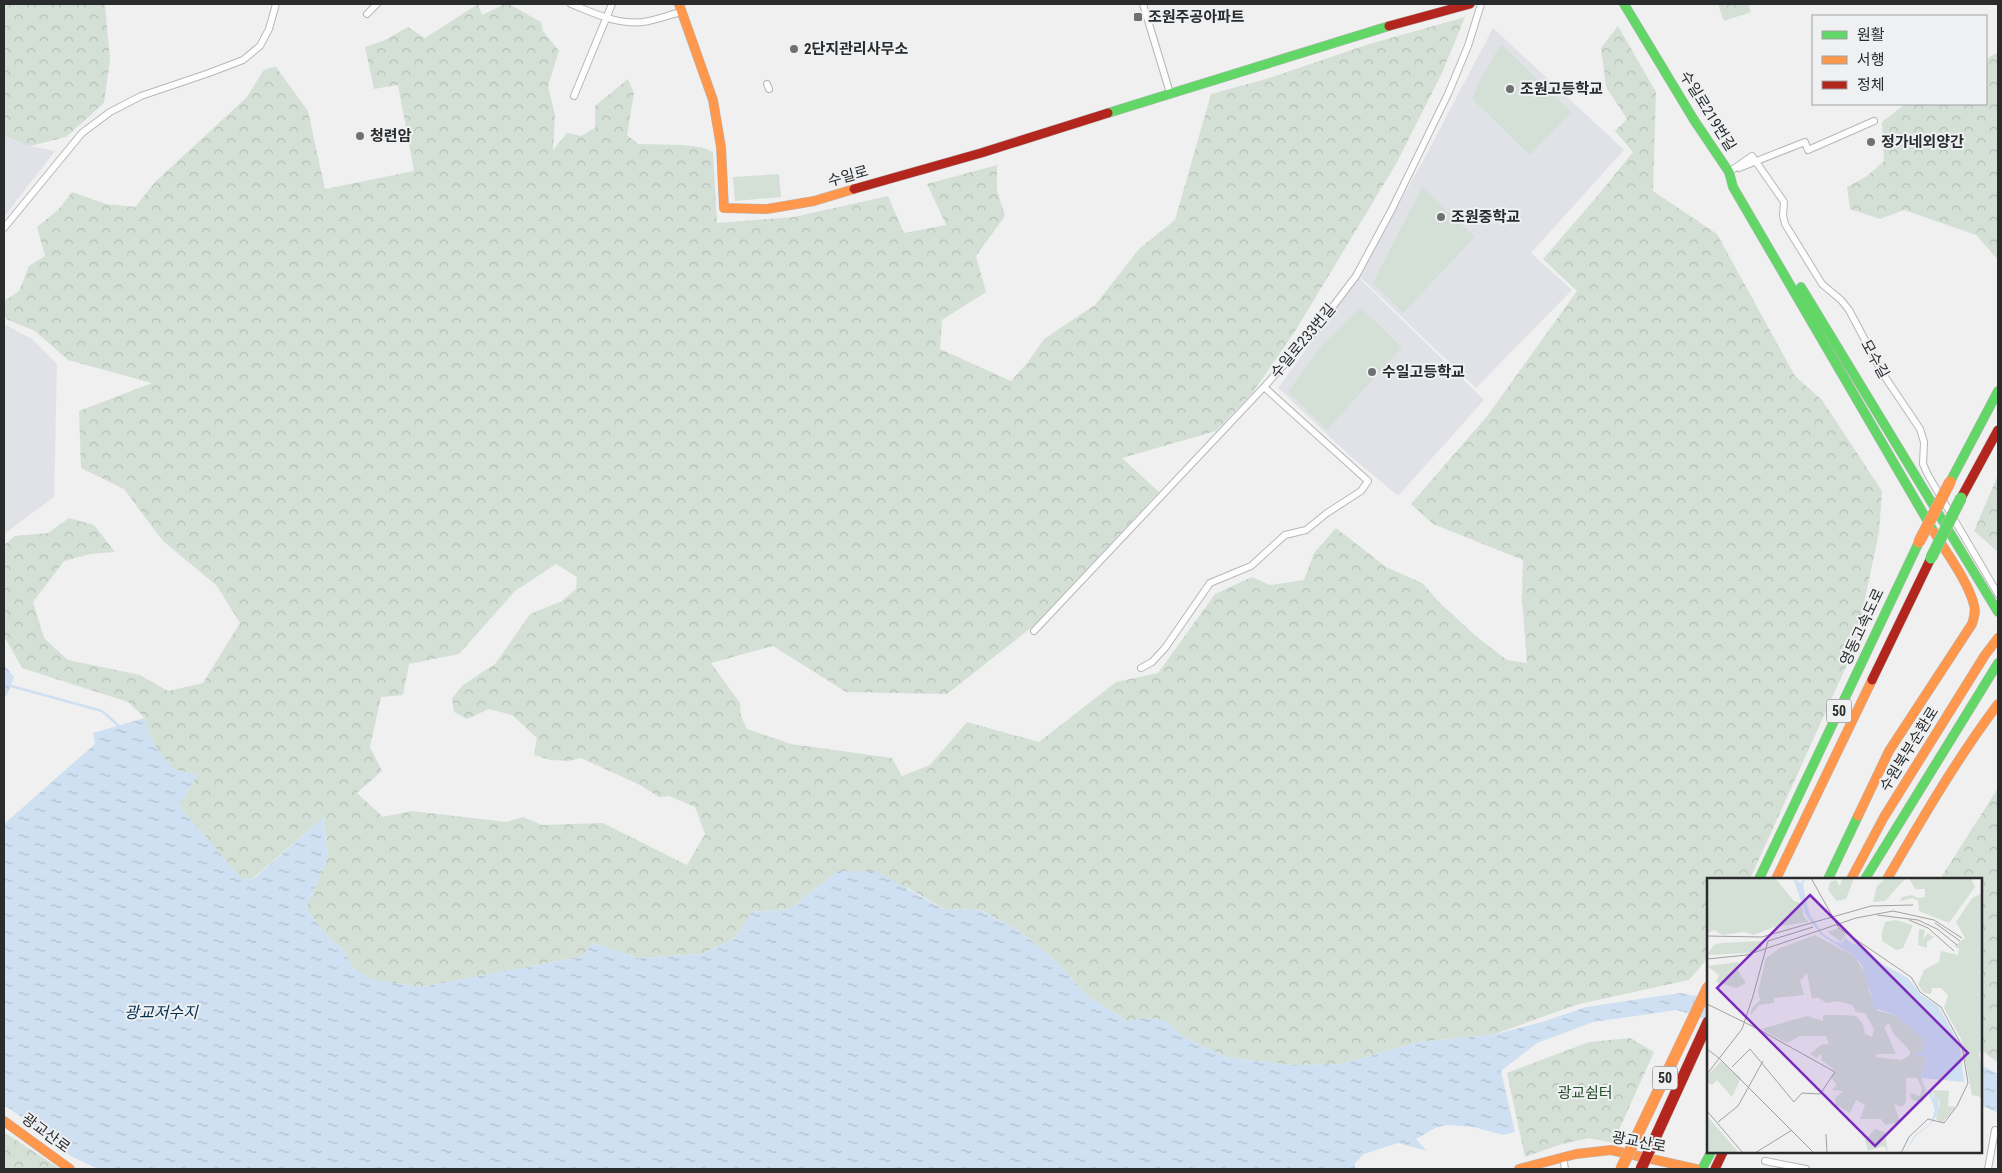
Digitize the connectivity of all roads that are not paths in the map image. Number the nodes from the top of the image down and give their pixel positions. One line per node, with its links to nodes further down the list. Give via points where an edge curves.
1 (276, 4): 17 (street, via 260,46 243,60 141,96 110,112 82,133)
2 (377, 4): 10 (street)
3 (571, 4): 11 (street)
4 (612, 4): 11 (street)
5 (1143, 4): 12 (street)
6 (1470, 4): 12 (main road)
7 (1481, 4): 18 (street, 수일로233번길, via 1448,94 1356,276 1312,334)
8 (1624, 4): 16 (main road, 수일로219번길)
9 (680, 8): 11 (street, via 642,22); 12 (main road, 수일로, via 713,100 721,147 724,208 767,210 814,201 981,153)
10 (367, 14)
11 (606, 18): 13 (street)
12 (1170, 93)
13 (574, 96)
14 (1874, 121): 15 (street, 수일로219번길, via 1808,150 1805,142)
15 (1757, 162): 16 (street, 수일로219번길); 21 (street, 모수길, via 1784,202 1785,224 1822,284 1849,310 1883,374 1920,429 1924,442 1923,464 1928,475)
16 (1729, 172): 22 (main road); 30 (main road, via 1733,187 1974,605 1975,615 1966,636 1889,751)
17 (4, 228)
18 (1264, 386): 23 (street); 26 (street, 수일로233번길, via 1368,481 1361,491 1306,530 1285,535 1251,566 1210,583 1165,648)
19 (1998, 391): 28 (main road, 영동고속도로 / 50, bridge, via 1919,542)
20 (1998, 430): 29 (main road, 50, bridge, via 1931,558)
21 (1998, 594)
22 (1998, 612)
23 (1034, 631)
24 (1998, 638): 31 (main road, 수원북부순환로, via 1884,817)
25 (1998, 663): 32 (main road, 수원북부순환로)
26 (1141, 668)
27 (1998, 704): 33 (main road, via 1967,745)
28 (1759, 878)
29 (1776, 878)
30 (1828, 878)
31 (1852, 878)
32 (1866, 878)
33 (1888, 878)
34 (1707, 989): 45 (main road, 50, bridge)
35 (1707, 1024): 46 (main road, 50, bridge)
36 (4, 1121): 42 (main road, 광교산로)
37 (1995, 1130): 51 (street)
38 (1710, 1153): 48 (main road)
39 (1723, 1153): 49 (main road)
40 (1563, 1157): 43 (main road, 광교산로); 44 (street); 47 (main road, 광교산로, via 1592,1150 1611,1150)
41 (1765, 1161): 50 (street)
42 (70, 1169)
43 (1519, 1169)
44 (1565, 1169)
45 (1621, 1169)
46 (1641, 1169)
47 (1696, 1169)
48 (1702, 1169)
49 (1715, 1169)
50 (1806, 1169)
51 (1988, 1169)

